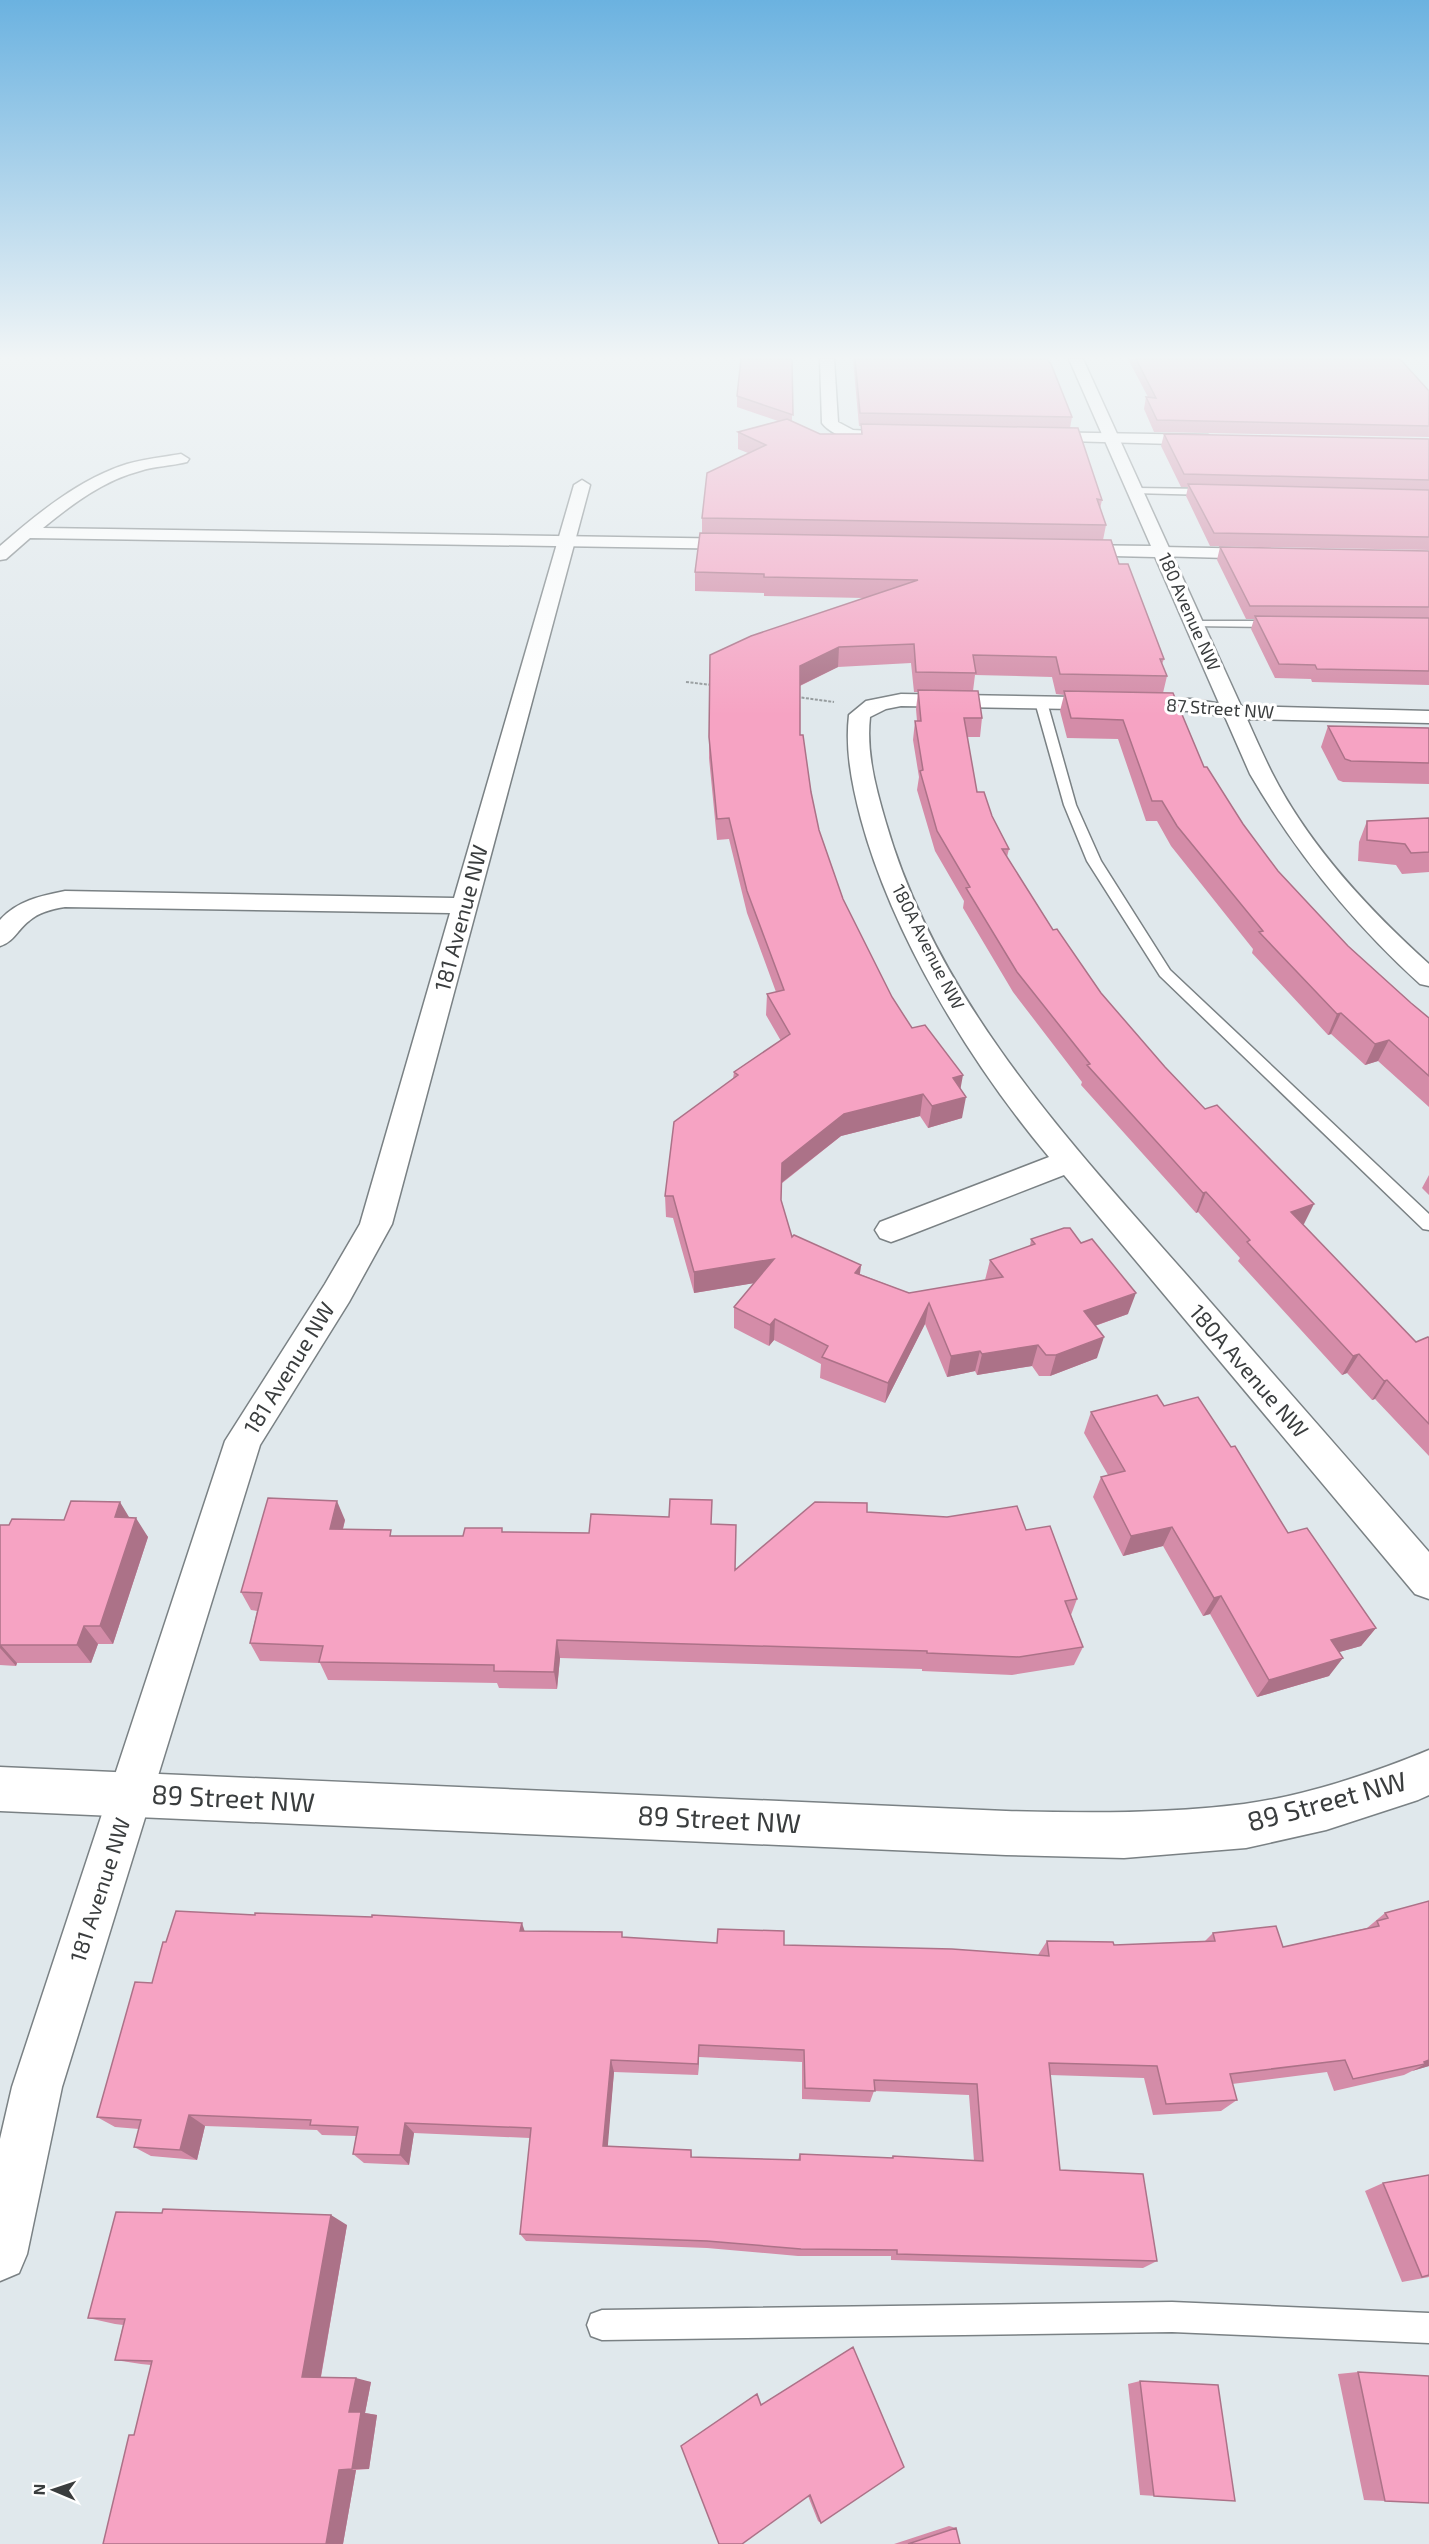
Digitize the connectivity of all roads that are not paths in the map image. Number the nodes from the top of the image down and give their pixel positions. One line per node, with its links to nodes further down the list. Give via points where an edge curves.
1 (110, 478): 6 (street, via 78,493)
2 (1130, 478): 4 (street, 180 Avenue NW)
3 (582, 485): 7 (street, 181 Avenue NW)
4 (1136, 491): 5 (lane); 10 (street, 180 Avenue NW)
5 (1218, 492)
6 (25, 533): 7 (street); 12 (street)
7 (565, 541): 8 (street); 19 (street, 181 Avenue NW)
8 (756, 545)
9 (1054, 550): 10 (street)
10 (1162, 552): 11 (street); 13 (street, 180 Avenue NW)
11 (1276, 554)
12 (0, 555)
13 (1194, 624): 14 (lane); 17 (street, 180 Avenue NW)
14 (1288, 625)
15 (1041, 702): 16 (street, 87 Street NW, via 901,700); 17 (street, 87 Street NW, via 1191,705); 23 (lane, via 1070,805 1094,861 1165,973)
16 (869, 707): 22 (street, 180A Avenue NW, via 860,715 858,725 862,775 884,857 906,914 982,1046)
17 (1233, 712): 18 (street, 87 Street NW); 21 (street, 180 Avenue NW, via 1261,774 1310,852 1371,923)
18 (1429, 717)
19 (464, 906): 20 (street, via 65,899 40,903 22,912); 28 (street, 181 Avenue NW, via 376,1224 243,1441)
20 (0, 938)
21 (1424, 967)
22 (1069, 1161): 24 (street); 25 (street, 180A Avenue NW)
23 (1429, 1224)
24 (891, 1230)
25 (1429, 1581)
26 (1429, 1772): 28 (street, 89 Street NW, via 1326,1808 1246,1826 1124,1836)
27 (0, 1789): 28 (street, 89 Street NW)
28 (131, 1794): 29 (street, 181 Avenue NW, via 37,2087)
29 (0, 2254)
30 (602, 2325): 31 (lane, via 1172,2317)
31 (1429, 2328)

